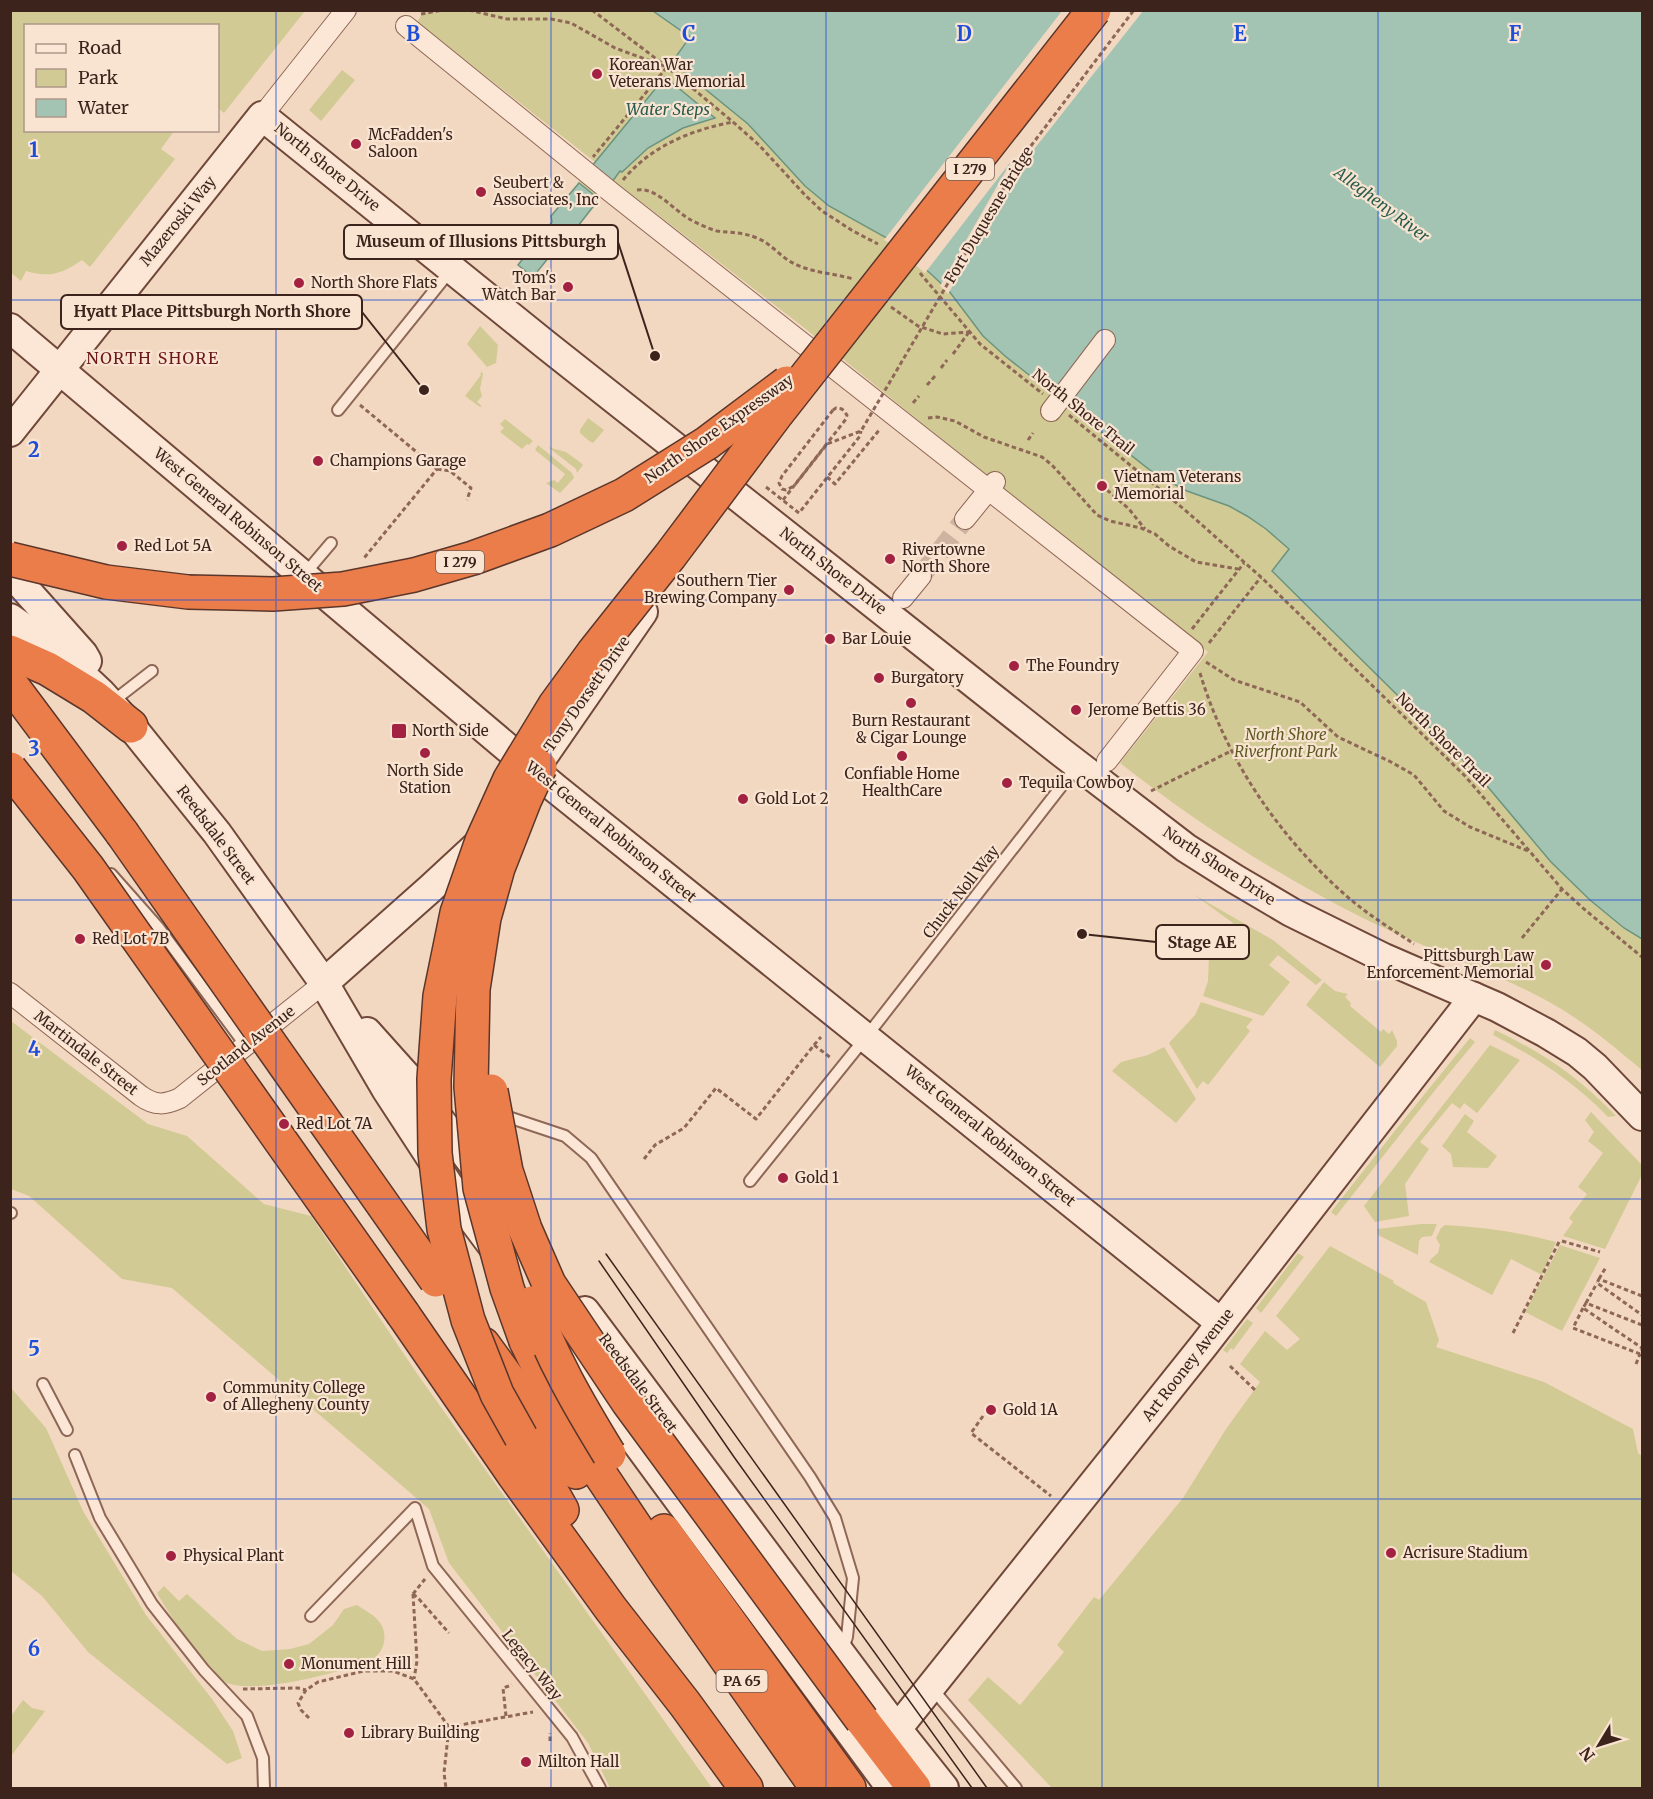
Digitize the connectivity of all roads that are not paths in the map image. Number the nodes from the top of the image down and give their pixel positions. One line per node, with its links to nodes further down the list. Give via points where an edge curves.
1 (345, 10): 4 (street, Mazeroski Way)
2 (1095, 10): 7 (highway, I 279, bridge)
3 (410, 20): 13 (street, via 610,191 912,429)
4 (262, 116): 5 (main road, North Shore Drive); 9 (main road, Mazeroski Way)
5 (452, 268): 11 (lane); 14 (main road, North Shore Drive)
6 (10, 328): 9 (main road, West General Robinson Street)
7 (845, 328): 17 (highway, bridge); 18 (highway, North Shore Expressway / I 279, bridge, via 786,384 707,443 624,495 550,530 414,575 331,590 273,594 188,592 106,582); 19 (highway, North Shore Expressway / I 279, bridge, via 791,378 637,486 564,523 435,568 362,585 271,592 186,591 93,583); 29 (highway, bridge, via 594,664)
8 (1105, 340): 10 (street)
9 (60, 369): 12 (main road, Mazeroski Way); 21 (main road, West General Robinson Street)
10 (1053, 408)
11 (338, 410)
12 (10, 432)
13 (992, 486): 15 (street); 30 (street, via 1191,650)
14 (729, 488): 31 (main road, North Shore Drive); 33 (main road, Tony Dorsett Drive)
15 (965, 519)
16 (331, 543): 21 (lane)
17 (670, 556): 56 (highway, bridge, via 555,705 510,779 482,841 457,913 440,996 434,1110 444,1229 468,1320 497,1394 559,1506); 64 (highway, bridge, via 568,718 532,800 507,873 493,948 486,1019 492,1099 506,1171 549,1284 628,1402)
18 (10, 559)
19 (10, 565)
20 (10, 572): 28 (main road, Reedsdale Street, via 83,654)
21 (303, 576): 33 (main road, West General Robinson Street)
22 (921, 576): 23 (street)
23 (903, 598)
24 (10, 618): 28 (main road, Reedsdale Street, via 54,649)
25 (10, 652): 28 (highway)
26 (152, 671): 28 (lane)
27 (10, 683): 51 (highway, bridge, via 129,843 436,1280 589,1490)
28 (114, 707): 37 (main road, Reedsdale Street, via 217,833)
29 (560, 724): 51 (highway, bridge, via 525,799 498,868 484,918 473,989 471,1087 480,1188 526,1341 588,1456); 62 (highway, bridge, via 531,795 495,924 487,1016 488,1101 500,1202 543,1335 609,1454)
30 (1107, 761)
31 (1078, 765): 39 (main road, North Shore Drive, via 1186,848 1282,907); 40 (lane, Chuck Noll Way)
32 (10, 769): 56 (highway, bridge, via 88,868 514,1475)
33 (534, 770): 37 (main road, Tony Dorsett Drive, via 481,843); 40 (main road, West General Robinson Street)
34 (10, 792): 35 (street)
35 (82, 842)
36 (102, 864): 41 (lane, via 158,927)
37 (324, 983): 41 (street, Scotland Avenue); 50 (main road, Reedsdale Street, via 386,1089 461,1204); 53 (main road, Reedsdale Street, via 410,1080)
38 (10, 993): 42 (street, Martindale Street, via 141,1096)
39 (1474, 997): 43 (main road, North Shore Drive, via 1532,1024 1577,1052); 46 (main road, Art Rooney Avenue)
40 (866, 1037): 45 (lane, Chuck Noll Way); 46 (main road, West General Robinson Street)
41 (246, 1046): 42 (street, Scotland Avenue, via 180,1098)
42 (165, 1104)
43 (1642, 1116)
44 (511, 1118): 53 (lane, via 565,1136 591,1158 810,1477 835,1518 853,1578 847,1637)
45 (750, 1181)
46 (1221, 1323): 54 (main road, Art Rooney Avenue)
47 (42, 1384): 48 (lane)
48 (67, 1430)
49 (75, 1455): 58 (lane, via 100,1518 152,1604 204,1670 247,1716 263,1758)
50 (664, 1481): 55 (main road); 63 (main road, Reedsdale Street)
51 (667, 1574): 61 (highway, PA 65)
52 (311, 1616): 59 (lane, Legacy Way, via 415,1508 432,1566 572,1737)
53 (841, 1654): 57 (main road, Reedsdale Street)
54 (931, 1687): 57 (main road, Art Rooney Avenue); 66 (lane)
55 (790, 1695)
56 (685, 1704): 60 (highway)
57 (897, 1729): 65 (main road, Reedsdale Street)
58 (264, 1788)
59 (600, 1788)
60 (746, 1788)
61 (818, 1788)
62 (849, 1788)
63 (891, 1788)
64 (914, 1788)
65 (944, 1788)
66 (1016, 1788)

